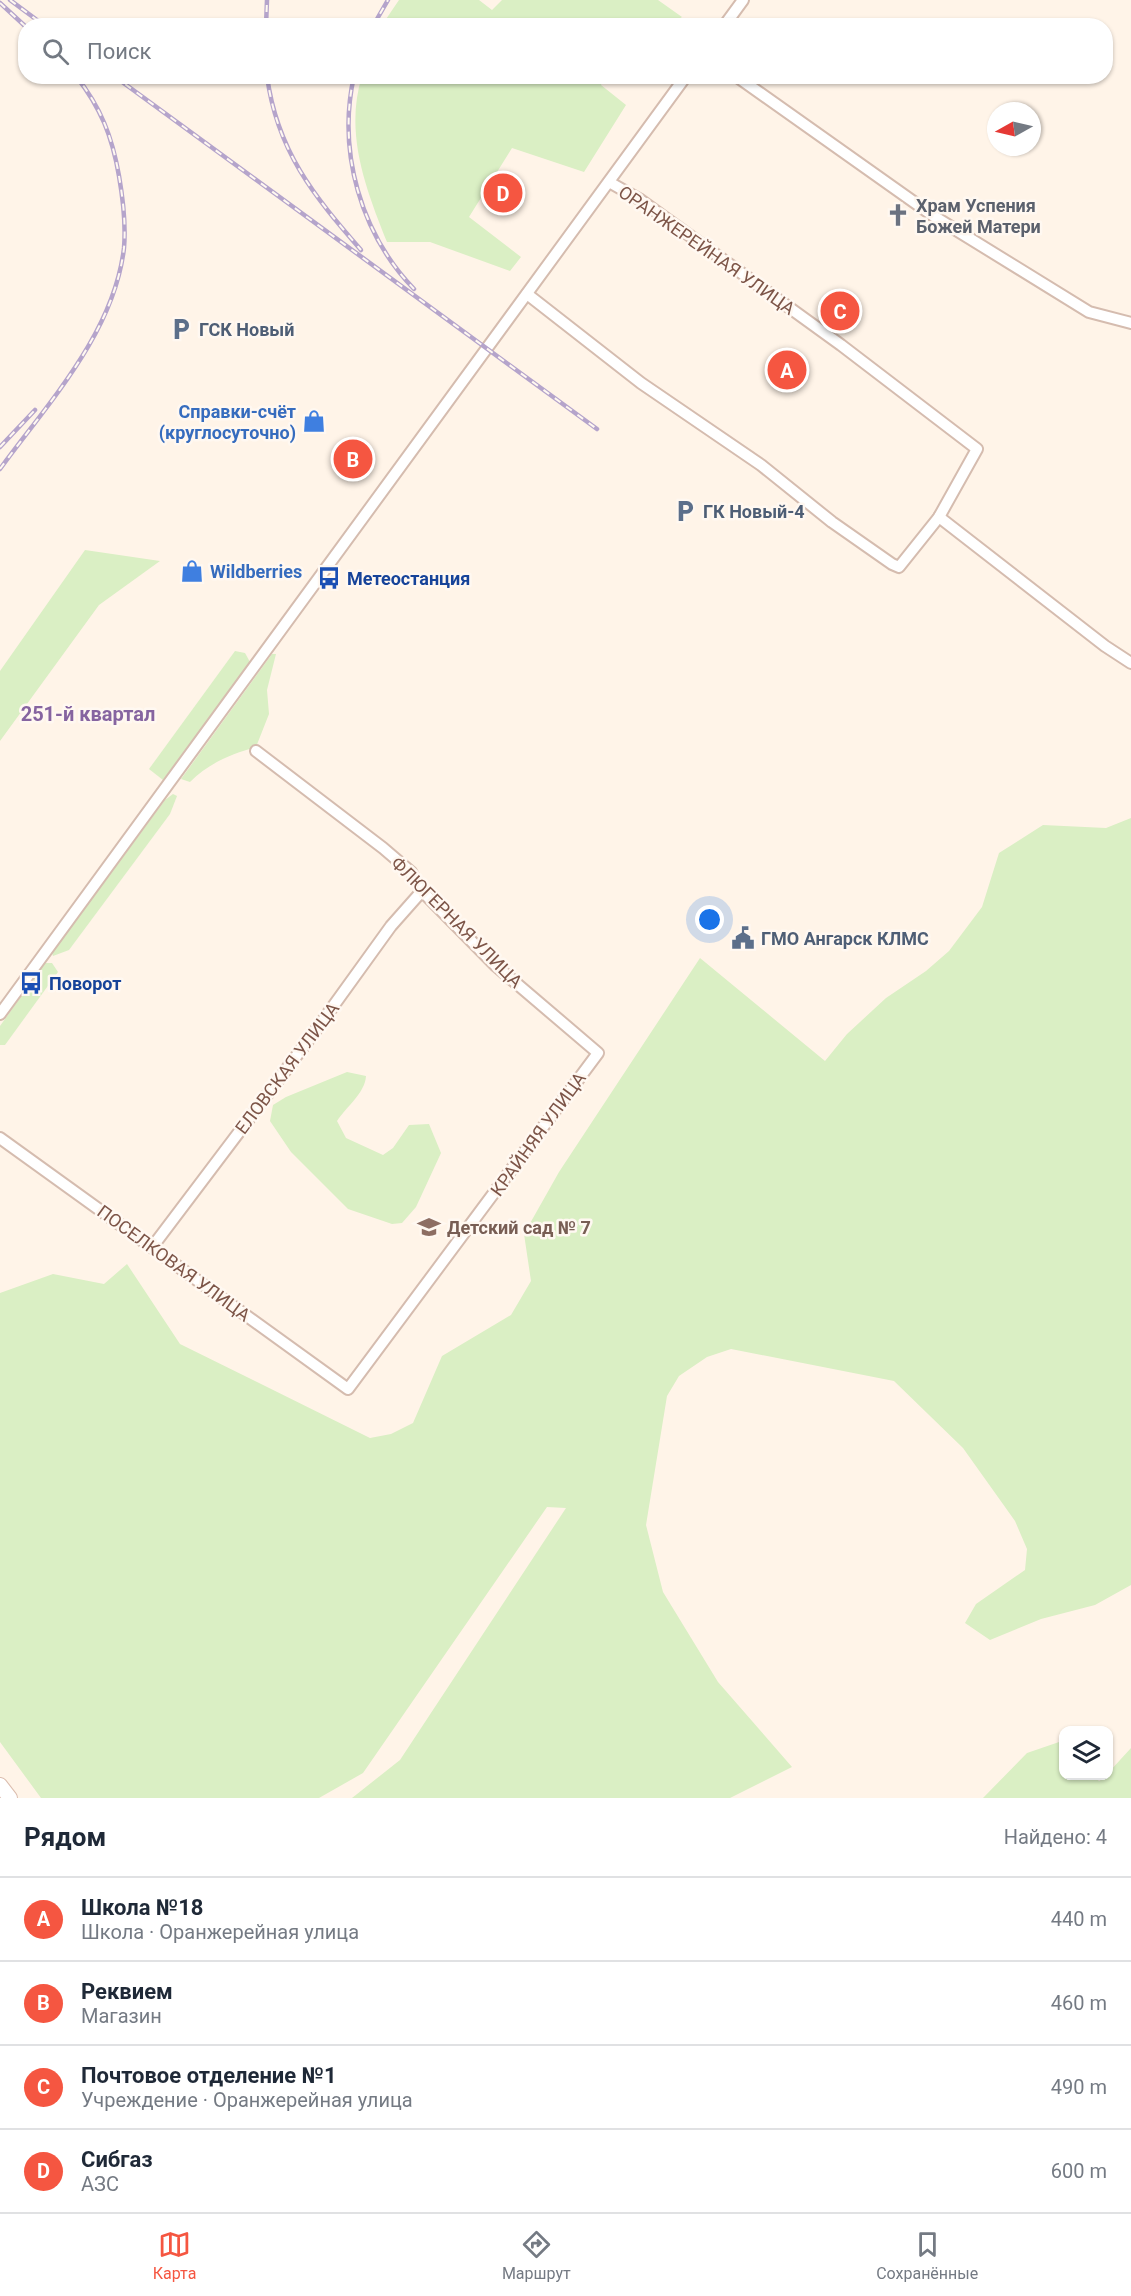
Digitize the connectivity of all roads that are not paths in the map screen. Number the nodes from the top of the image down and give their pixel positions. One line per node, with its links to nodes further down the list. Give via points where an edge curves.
1 (743, 0): 2 (street)
2 (730, 18)
3 (680, 84): 5 (street)
4 (747, 84): 7 (street, via 935,218 1089,312)
5 (609, 182): 6 (street); 8 (street, ОРАНЖЕРЕЙНАЯ УЛИЦА, via 639,199 831,338 977,449)
6 (527, 294): 8 (street, via 641,383 899,567); 12 (street)
7 (1131, 323)
8 (939, 518): 9 (street)
9 (1131, 663)
10 (256, 751): 11 (street, ФЛЮГЕРНАЯ УЛИЦА, via 383,848 411,872)
11 (422, 891): 13 (street, ФЛЮГЕРНАЯ УЛИЦА, via 496,966); 15 (street, ЕЛОВСКАЯ УЛИЦА, via 391,926)
12 (0, 1014)
13 (598, 1053): 16 (street, КРАЙНЯЯ УЛИЦА)
14 (0, 1138): 15 (street, ПОСЕЛКОВАЯ УЛИЦА)
15 (153, 1246): 16 (street, ПОСЕЛКОВАЯ УЛИЦА)
16 (348, 1389)
17 (0, 1785): 18 (main road)
18 (10, 1798)

